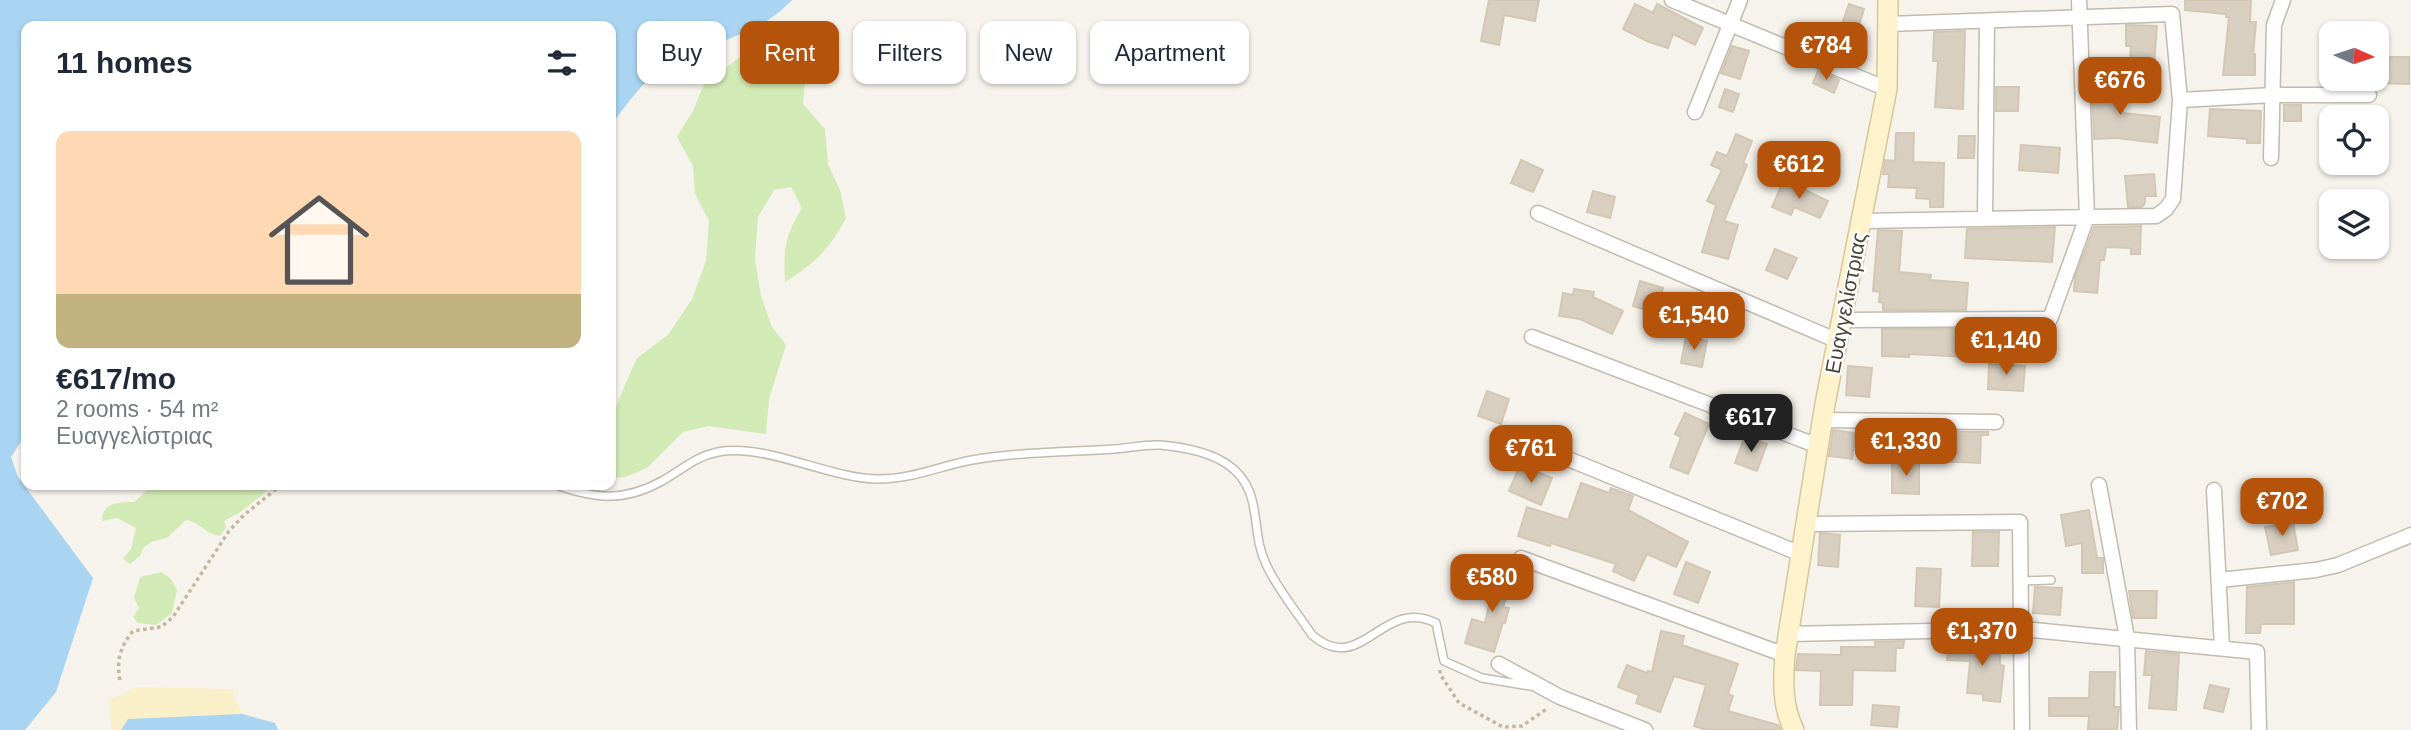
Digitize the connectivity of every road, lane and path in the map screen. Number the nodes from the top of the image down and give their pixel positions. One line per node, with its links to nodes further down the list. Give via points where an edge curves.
1 (1672, 0): 8 (street)
2 (1740, 0): 8 (street)
3 (2079, 0): 6 (street)
4 (2283, 0): 10 (street, via 2274,25)
5 (1886, 8): 7 (street); 9 (street, Ευαγγελίστριας)
6 (2079, 17): 7 (street); 12 (street, via 2172,14); 16 (street)
7 (1987, 20): 17 (street)
8 (1729, 25): 9 (street); 13 (street)
9 (1887, 89): 18 (street, Ευαγγελίστριας)
10 (2273, 95): 11 (street); 12 (street); 14 (street)
11 (2370, 95)
12 (2180, 100): 16 (street, via 2173,199 2166,209 2156,215)
13 (1695, 112)
14 (2271, 158)
15 (1538, 213): 21 (street)
16 (2087, 217): 17 (street); 19 (street, via 2050,319)
17 (1985, 219): 18 (street)
18 (1862, 221): 19 (street, Ευαγγελίστριας)
19 (1842, 320): 21 (street, Ευαγγελίστριας)
20 (1532, 337): 24 (street)
21 (1838, 341): 22 (street, Ευαγγελίστριας)
22 (1822, 420): 23 (street); 24 (street, Ευαγγελίστριας)
23 (1996, 422)
24 (1818, 446): 30 (street, Ευαγγελίστριας)
25 (1556, 454): 32 (street)
26 (2099, 485): 39 (street)
27 (275, 490): 44 (path, via 229,531 173,617 161,627 132,631 117,664)
28 (574, 490): 41 (lane, via 603,498 633,492 661,481 696,458 720,452 753,453 878,479 1025,453 1159,445 1200,452 1241,476 1252,495 1265,564 1312,635 1332,649 1340,649 1408,616 1423,617 1436,623)
29 (2214, 490): 35 (street)
30 (1806, 524): 32 (street, Ευαγγελίστριας); 36 (street, via 2020,523)
31 (2411, 535): 35 (street, via 2338,565)
32 (1801, 554): 38 (street, Ευαγγελίστριας)
33 (1521, 558): 42 (street)
34 (2051, 580): 36 (lane)
35 (2219, 580): 40 (street)
36 (2022, 581): 37 (street)
37 (2023, 629): 38 (street); 39 (street); 49 (street)
38 (1788, 634): 42 (street, Ευαγγελίστριας)
39 (2127, 638): 40 (street); 50 (street)
40 (2222, 648): 51 (street, via 2256,652)
41 (1441, 654): 45 (lane, via 1444,662 1482,677); 46 (path, via 1440,674 1459,703 1503,727 1522,726)
42 (1785, 655): 48 (street, Ευαγγελίστριας, via 1785,706)
43 (1499, 664): 45 (street)
44 (120, 680)
45 (1540, 687): 46 (street)
46 (1560, 697): 47 (street)
47 (1645, 730)
48 (1794, 730)
49 (2022, 730)
50 (2129, 730)
51 (2259, 730)

